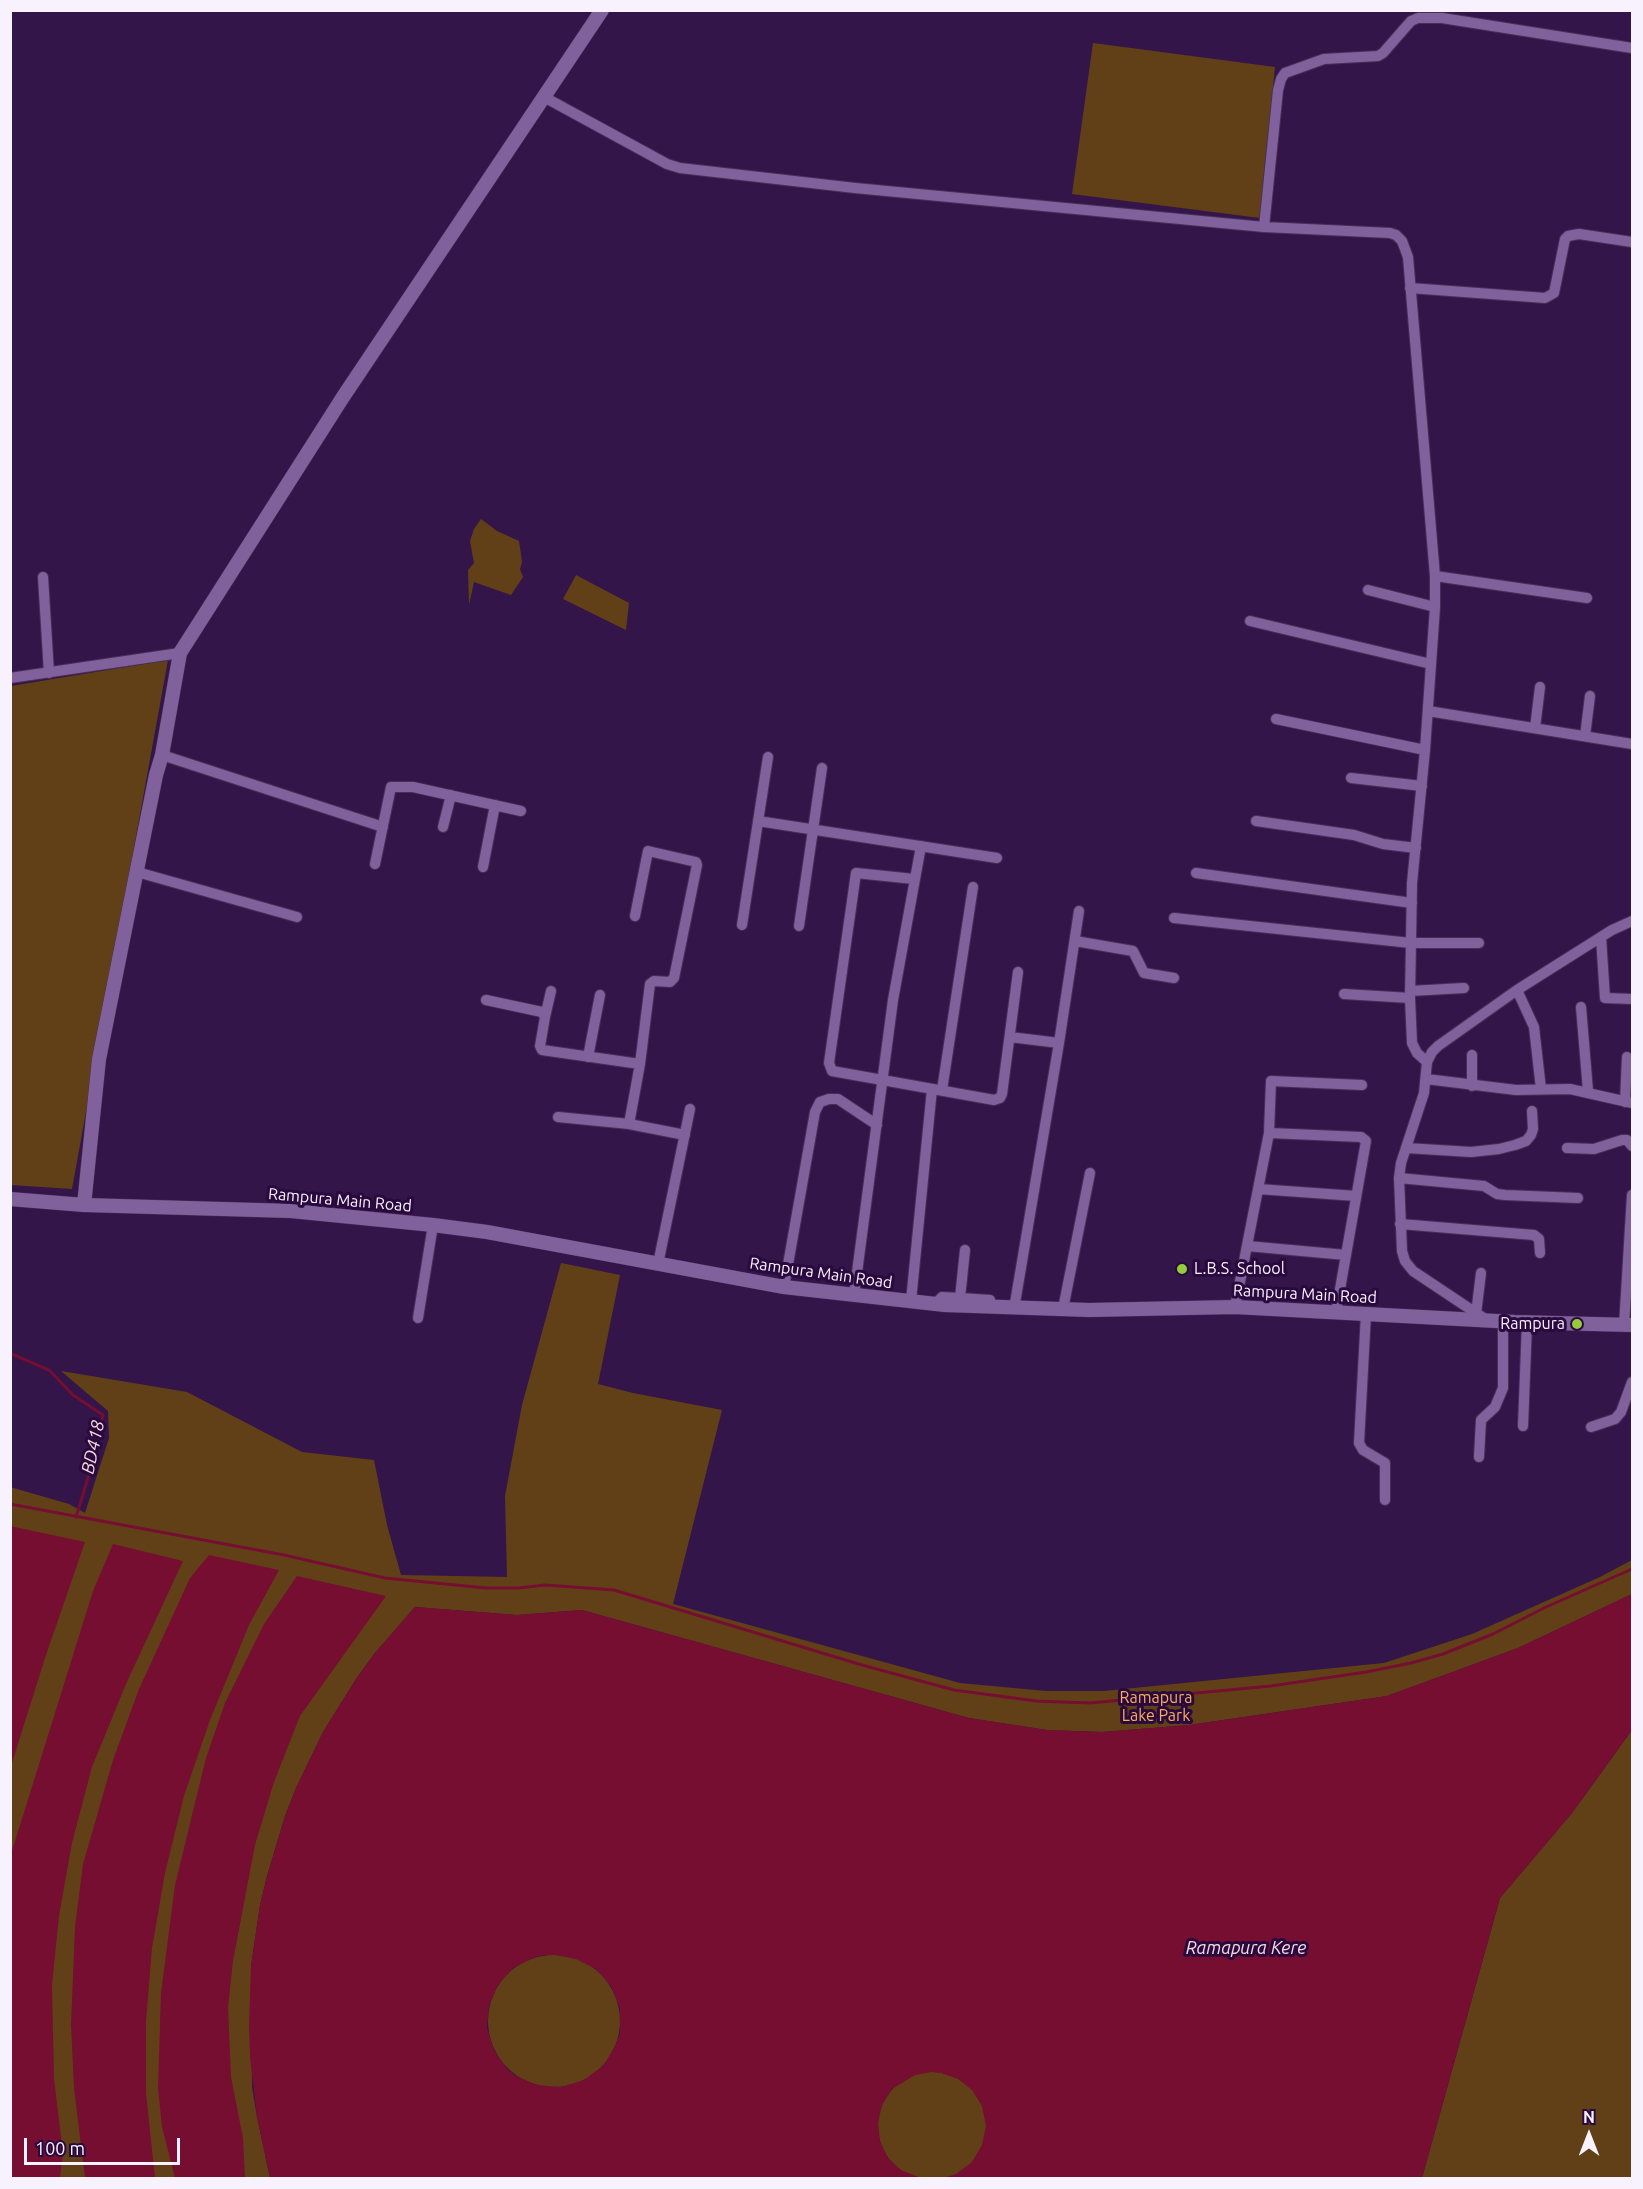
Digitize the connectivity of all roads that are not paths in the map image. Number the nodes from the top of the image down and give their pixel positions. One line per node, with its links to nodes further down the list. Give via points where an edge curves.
1 (602, 10): 4 (main road)
2 (1445, 14): 3 (street); 5 (street, via 1411,21 1378,56 1316,60 1285,72 1278,90)
3 (1632, 48)
4 (544, 97): 5 (street, via 680,168); 14 (main road, via 337,407)
5 (1264, 227): 7 (street, via 1396,235 1408,257)
6 (1632, 242): 7 (street, via 1579,234 1568,236 1554,293 1545,298)
7 (1410, 288): 8 (street)
8 (1434, 576): 11 (street); 12 (street)
9 (43, 577): 16 (street)
10 (1368, 590): 12 (street)
11 (1587, 598)
12 (1435, 607): 15 (street)
13 (1250, 621): 15 (street)
14 (180, 653): 16 (street); 26 (main road)
15 (1431, 664): 20 (street)
16 (49, 673): 17 (street)
17 (10, 678)
18 (1540, 687): 22 (street)
19 (1590, 696): 23 (street)
20 (1428, 711): 22 (street); 25 (street)
21 (1276, 720): 25 (street)
22 (1535, 728): 23 (street)
23 (1585, 736): 24 (street)
24 (1632, 744)
25 (1425, 750): 30 (street)
26 (162, 755): 36 (street); 44 (main road)
27 (768, 758): 34 (street)
28 (822, 768): 38 (street)
29 (1351, 778): 30 (street)
30 (1422, 786): 40 (street)
31 (451, 795): 32 (street); 36 (street, via 391,787); 37 (street)
32 (495, 805): 33 (street); 43 (street)
33 (521, 811)
34 (758, 821): 38 (street); 54 (street)
35 (1256, 821): 40 (street)
36 (383, 827): 42 (street)
37 (443, 827)
38 (813, 830): 39 (street); 55 (street)
39 (921, 846): 41 (street); 46 (street)
40 (1416, 848): 48 (street)
41 (997, 858)
42 (375, 864)
43 (483, 867)
44 (137, 872): 51 (street); 104 (main road, via 99,1059)
45 (1196, 873): 48 (street)
46 (914, 879): 80 (street); 80 (street, via 856,873 829,1064 835,1073)
47 (973, 887): 83 (street)
48 (1412, 903): 58 (street)
49 (1079, 911): 57 (street)
50 (635, 916): 78 (street, via 648,851 696,862 674,978 650,984)
51 (297, 917)
52 (1174, 918): 58 (street)
53 (1632, 921): 56 (street)
54 (742, 925)
55 (799, 926)
56 (1600, 937): 63 (street); 68 (street, via 1605,998)
57 (1075, 942): 61 (street, via 1133,951 1144,973); 73 (street)
58 (1411, 943): 59 (street); 66 (street)
59 (1479, 943)
60 (1018, 972): 72 (street)
61 (1174, 978)
62 (1464, 988): 66 (street)
63 (1517, 990): 77 (street, via 1438,1046); 84 (street, via 1534,1027)
64 (551, 991): 71 (street)
65 (1344, 994): 66 (street)
66 (1410, 994): 77 (street, via 1412,1043)
67 (600, 995): 75 (street)
68 (1632, 999)
69 (486, 1000): 71 (street, via 542,1012)
70 (1581, 1007): 85 (street)
71 (545, 1017): 75 (street, via 542,1050)
72 (1010, 1037): 73 (street); 83 (street, via 1000,1098)
73 (1059, 1043): 121 (street)
74 (1472, 1055): 82 (street)
75 (588, 1057): 78 (street)
76 (1628, 1057): 86 (street)
77 (1427, 1062): 79 (street)
78 (640, 1064): 90 (street)
79 (1426, 1079): 82 (street); 95 (street)
80 (883, 1081): 83 (street); 91 (street)
81 (1362, 1085): 92 (street, via 1271,1081)
82 (1472, 1086): 84 (street)
83 (937, 1089): 117 (street)
84 (1540, 1089): 85 (street)
85 (1588, 1091): 86 (street)
86 (1629, 1102)
87 (690, 1109): 93 (street)
88 (1532, 1111): 95 (street, via 1531,1135 1515,1145 1472,1152)
89 (558, 1117): 90 (street)
90 (629, 1124): 93 (street)
91 (877, 1125): 114 (street, via 838,1099 820,1102); 115 (street)
92 (1269, 1132): 99 (street); 101 (street, via 1364,1138)
93 (685, 1135): 112 (street)
94 (1632, 1146): 96 (street, via 1622,1140 1594,1149)
95 (1406, 1148): 98 (street)
96 (1567, 1148)
97 (1090, 1173): 122 (street)
98 (1399, 1178): 102 (street, via 1484,1186 1505,1195); 105 (street)
99 (1258, 1189): 101 (street); 108 (street)
100 (1632, 1195): 107 (street)
101 (1356, 1197): 111 (street)
102 (1578, 1198)
103 (10, 1199): 104 (main road, Rampura Main Road)
104 (84, 1205): 106 (main road, Rampura Main Road, via 291,1211)
105 (1400, 1224): 110 (street, via 1534,1235 1539,1239); 125 (street, via 1402,1251 1413,1271)
106 (433, 1225): 112 (main road, Rampura Main Road); 126 (street)
107 (1631, 1236): 129 (street)
108 (1247, 1246): 111 (street); 120 (street)
109 (965, 1250): 116 (street)
110 (1540, 1253)
111 (1346, 1255): 123 (street)
112 (658, 1264): 114 (main road, Rampura Main Road)
113 (1481, 1273): 125 (street)
114 (784, 1287): 115 (main road, Rampura Main Road)
115 (854, 1295): 117 (main road, Rampura Main Road)
116 (960, 1298): 118 (street, via 942,1297); 119 (street, via 990,1300)
117 (911, 1301): 118 (main road, Rampura Main Road)
118 (938, 1305): 119 (main road, Rampura Main Road)
119 (990, 1307): 121 (main road, Rampura Main Road)
120 (1235, 1307): 122 (main road, Rampura Main Road); 123 (main road, Rampura Main Road)
121 (1014, 1309): 122 (main road, Rampura Main Road)
122 (1063, 1309)
123 (1336, 1312): 124 (main road, Rampura Main Road)
124 (1366, 1314): 125 (main road, Rampura Main Road); 134 (street, via 1359,1443 1363,1450 1385,1463)
125 (1482, 1317): 127 (main road, Rampura Main Road)
126 (418, 1318)
127 (1503, 1322): 128 (main road, Rampura Main Road); 133 (street, via 1503,1388 1496,1407 1481,1419)
128 (1527, 1323): 129 (main road, Rampura Main Road); 131 (street)
129 (1628, 1325)
130 (1632, 1382): 132 (street, via 1615,1419)
131 (1523, 1426)
132 (1591, 1427)
133 (1479, 1457)
134 (1385, 1500)

